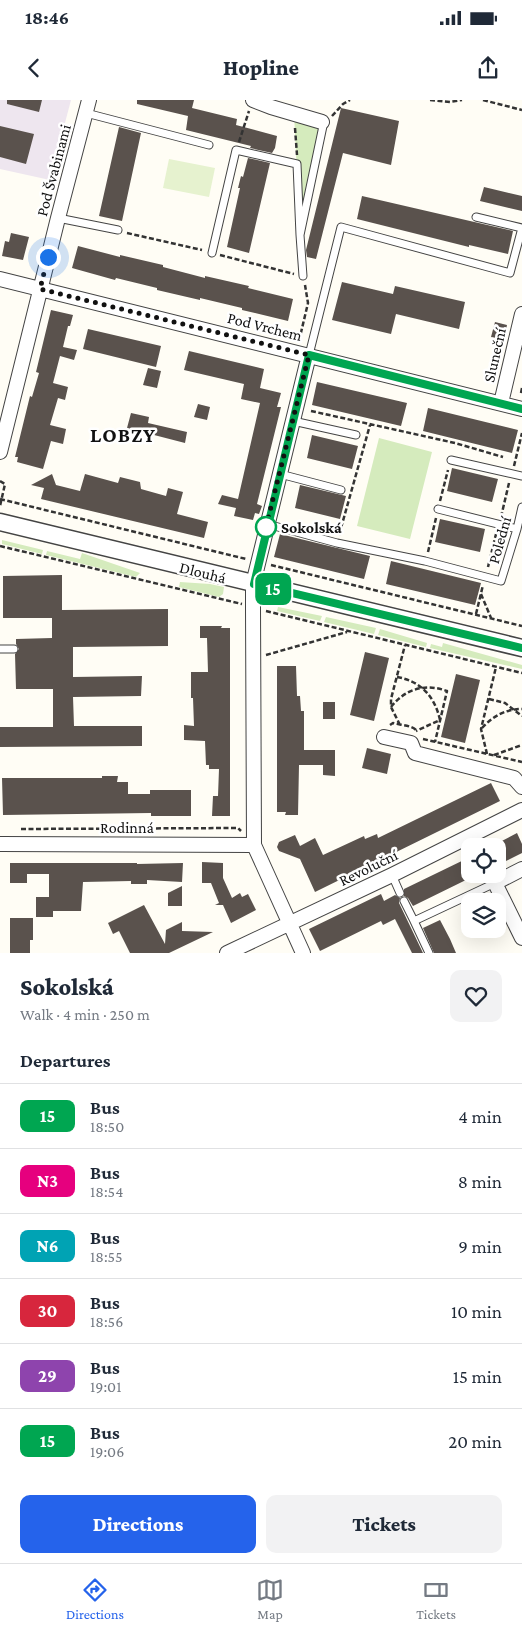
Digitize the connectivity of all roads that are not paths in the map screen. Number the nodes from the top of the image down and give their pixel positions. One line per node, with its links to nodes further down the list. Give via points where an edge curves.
1 (251, 104): 3 (street)
2 (87, 106): 4 (lane); 6 (street, Pod Švabinami)
3 (322, 122): 8 (lane)
4 (209, 145)
5 (476, 217): 14 (lane, via 522,228 510,273 341,226)
6 (58, 218): 7 (lane); 12 (street, Pod Švabinami)
7 (118, 230)
8 (300, 235): 9 (lane, via 297,164 236,150); 10 (lane)
9 (212, 253)
10 (303, 276)
11 (0, 279): 12 (street, Pod Vrchem)
12 (40, 289): 14 (street, Pod Vrchem); 19 (street, Pod Švabinami)
13 (522, 314): 15 (street, Sluneční)
14 (303, 354): 15 (street, Pod Vrchem); 17 (street)
15 (501, 403): 16 (street, Pod Vrchem)
16 (522, 409)
17 (293, 421): 18 (lane); 21 (street)
18 (356, 435)
19 (0, 452)
20 (451, 460): 22 (lane)
21 (280, 474): 23 (lane); 27 (street)
22 (522, 476)
23 (341, 490)
24 (522, 507): 28 (lane, Polední)
25 (438, 509): 28 (lane)
26 (0, 522): 29 (street, Dlouhá)
27 (267, 524): 28 (lane, Polední, via 337,544 425,561 501,581); 29 (street)
28 (517, 529)
29 (254, 584): 30 (street, Dlouhá); 37 (street, via 260,609)
30 (522, 648)
31 (0, 649): 32 (lane)
32 (14, 649)
33 (384, 737): 34 (street, via 411,743 415,753 514,778)
34 (522, 787)
35 (522, 810): 39 (street, Revoluční)
36 (0, 844): 37 (street, Rodinná)
37 (254, 845): 45 (street)
38 (522, 869): 40 (street)
39 (392, 875): 42 (lane); 45 (street, Revoluční)
40 (506, 877)
41 (495, 883): 44 (lane); 46 (street)
42 (400, 893)
43 (404, 901): 44 (lane)
44 (414, 921): 49 (lane)
45 (289, 924): 47 (street, Revoluční); 48 (street)
46 (522, 938)
47 (227, 953)
48 (303, 953)
49 (429, 953)

